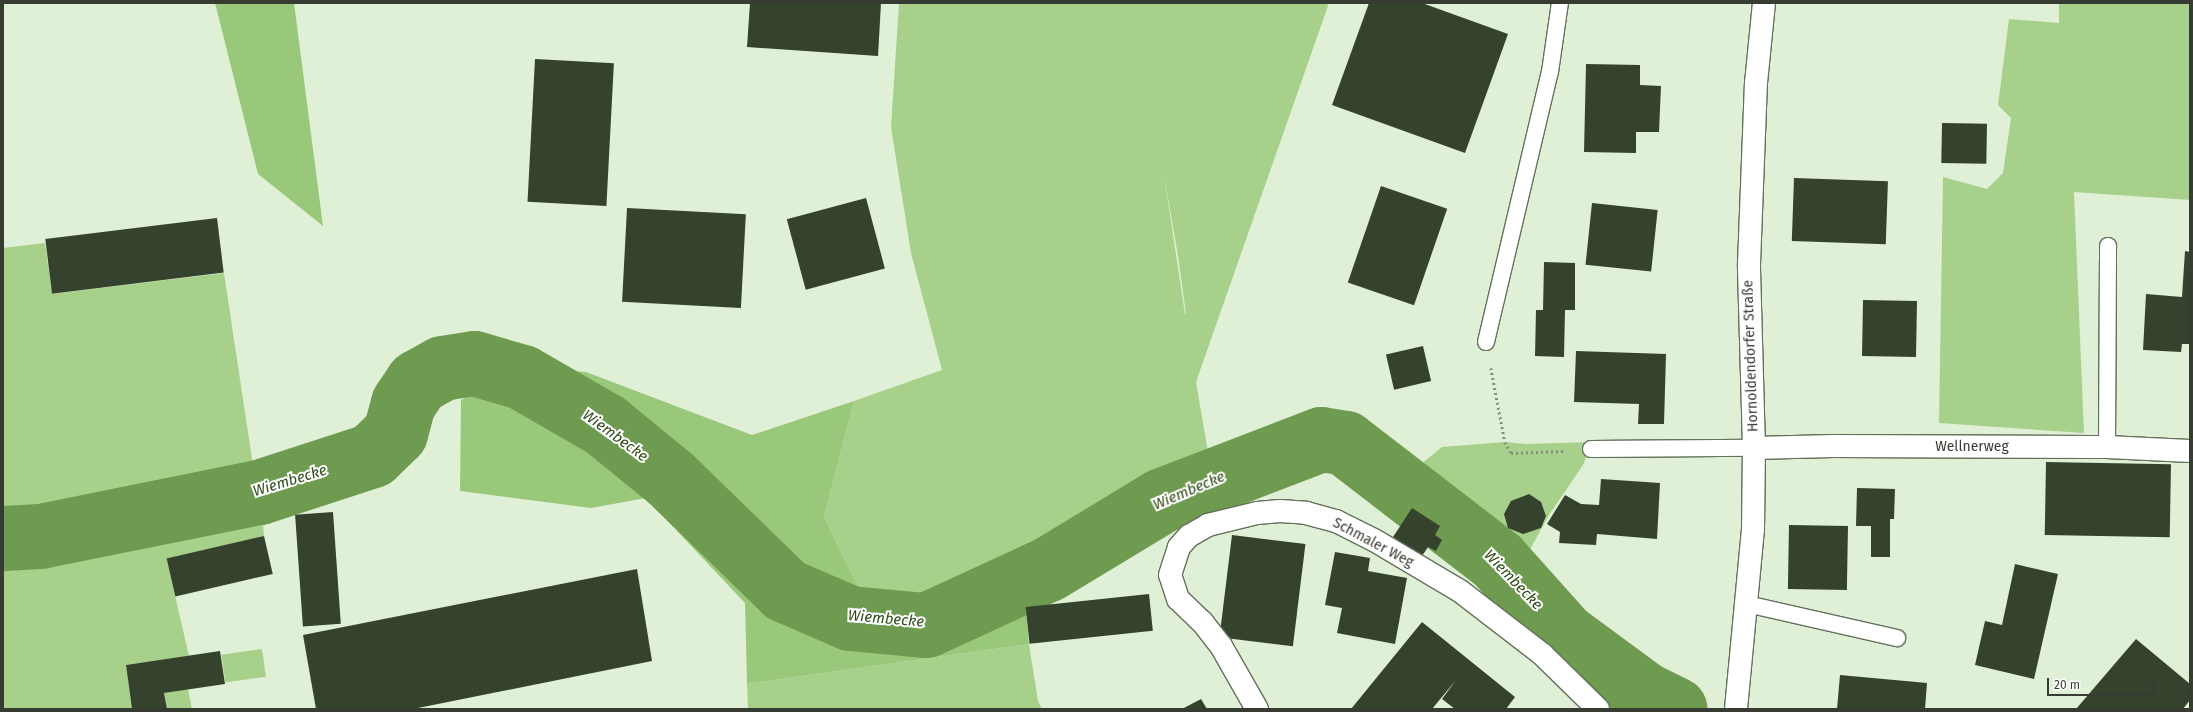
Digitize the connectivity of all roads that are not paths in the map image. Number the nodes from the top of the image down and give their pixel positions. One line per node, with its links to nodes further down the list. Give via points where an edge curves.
1 (1560, 3): 4 (lane, via 1550,72)
2 (1764, 3): 6 (street, Hornoldendorfer Straße, via 1756,83 1749,264)
3 (2108, 246): 5 (lane)
4 (1486, 342)
5 (2107, 447): 6 (street, Wellnerweg); 8 (street, Wellnerweg)
6 (1754, 448): 7 (lane); 9 (street, Hornoldendorfer Straße, via 1754,529)
7 (1591, 449)
8 (2190, 451)
9 (1747, 604): 10 (lane); 13 (street, Hornoldendorfer Straße)
10 (1897, 638)
11 (1258, 709): 12 (street, Schmaler Weg, via 1221,646 1178,599 1170,575 1179,547 1190,536 1208,525 1257,513 1280,511 1306,513 1336,521 1374,540 1460,592 1543,655)
12 (1598, 709)
13 (1736, 709)

